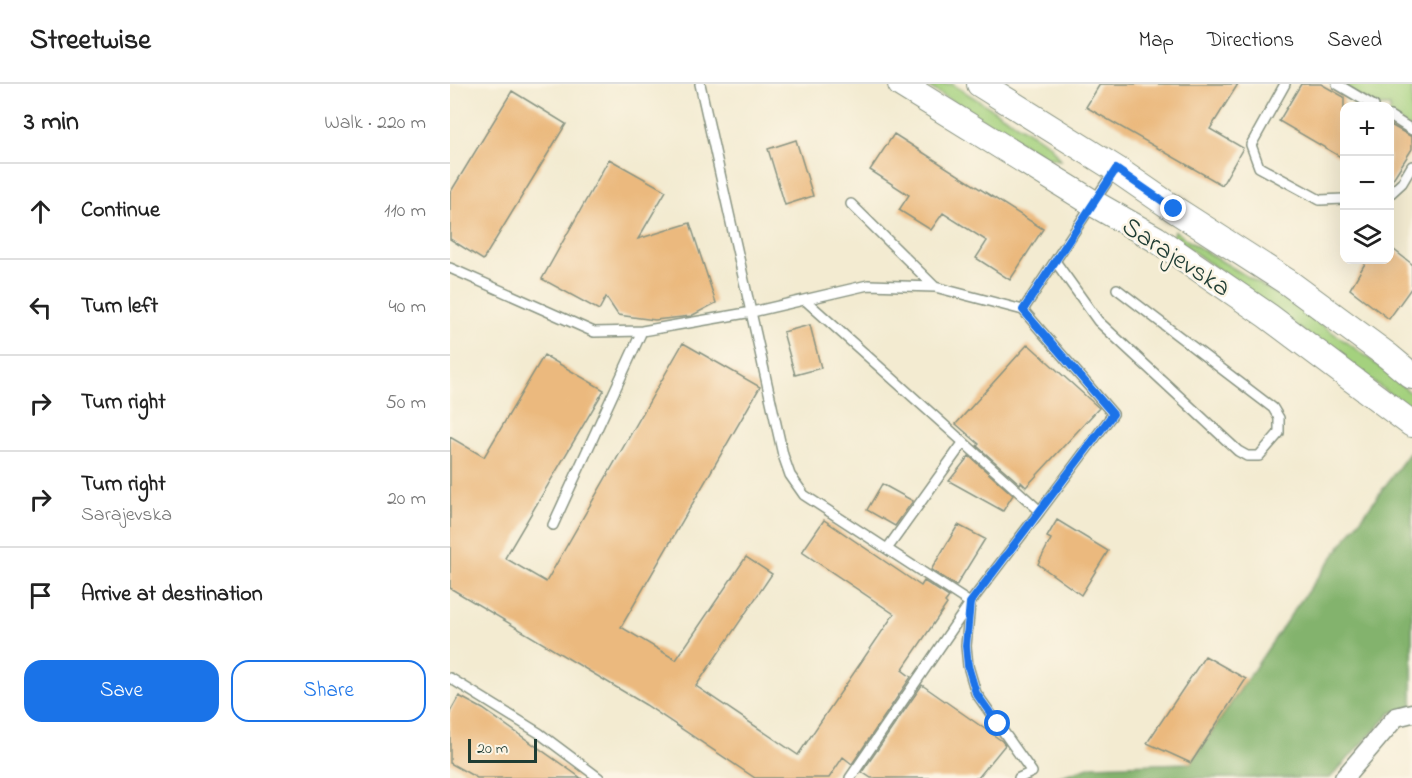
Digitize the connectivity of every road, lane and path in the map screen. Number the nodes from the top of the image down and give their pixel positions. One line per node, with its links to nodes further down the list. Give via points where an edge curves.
1 (700, 84): 21 (lane)
2 (901, 84): 13 (main road, Sarajevska)
3 (980, 84): 10 (main road, Sarajevska)
4 (1285, 84): 12 (lane, via 1251,145 1259,167 1320,200)
5 (1337, 84): 6 (lane)
6 (1367, 102)
7 (1394, 119): 8 (lane)
8 (1412, 130)
9 (1412, 166): 11 (lane)
10 (1116, 169): 13 (lane); 23 (main road, Sarajevska, via 1289,283)
11 (1394, 190)
12 (1340, 199)
13 (1093, 203): 15 (lane); 24 (main road, Sarajevska, via 1156,239 1268,316)
14 (851, 204): 17 (lane)
15 (1055, 261): 18 (lane, via 1098,321 1238,451 1259,456 1280,433 1279,418 1273,408); 20 (lane)
16 (450, 268): 22 (lane, via 594,332)
17 (935, 287): 19 (lane, via 868,285); 20 (lane)
18 (1117, 289)
19 (805, 300): 21 (lane); 25 (lane)
20 (1023, 310): 26 (lane, via 1113,414)
21 (752, 312): 22 (lane); 28 (lane, via 790,475 804,495)
22 (642, 331): 27 (lane)
23 (1412, 376)
24 (1412, 424)
25 (963, 443): 26 (lane); 28 (lane)
26 (1040, 511): 29 (lane)
27 (553, 525)
28 (887, 549): 29 (lane)
29 (970, 603): 33 (lane); 34 (lane, via 968,666 976,693 1032,772)
30 (450, 678): 32 (lane, via 539,733)
31 (1412, 713): 35 (street, via 1396,717)
32 (599, 778)
33 (850, 778)
34 (1019, 778)
35 (1344, 778)

